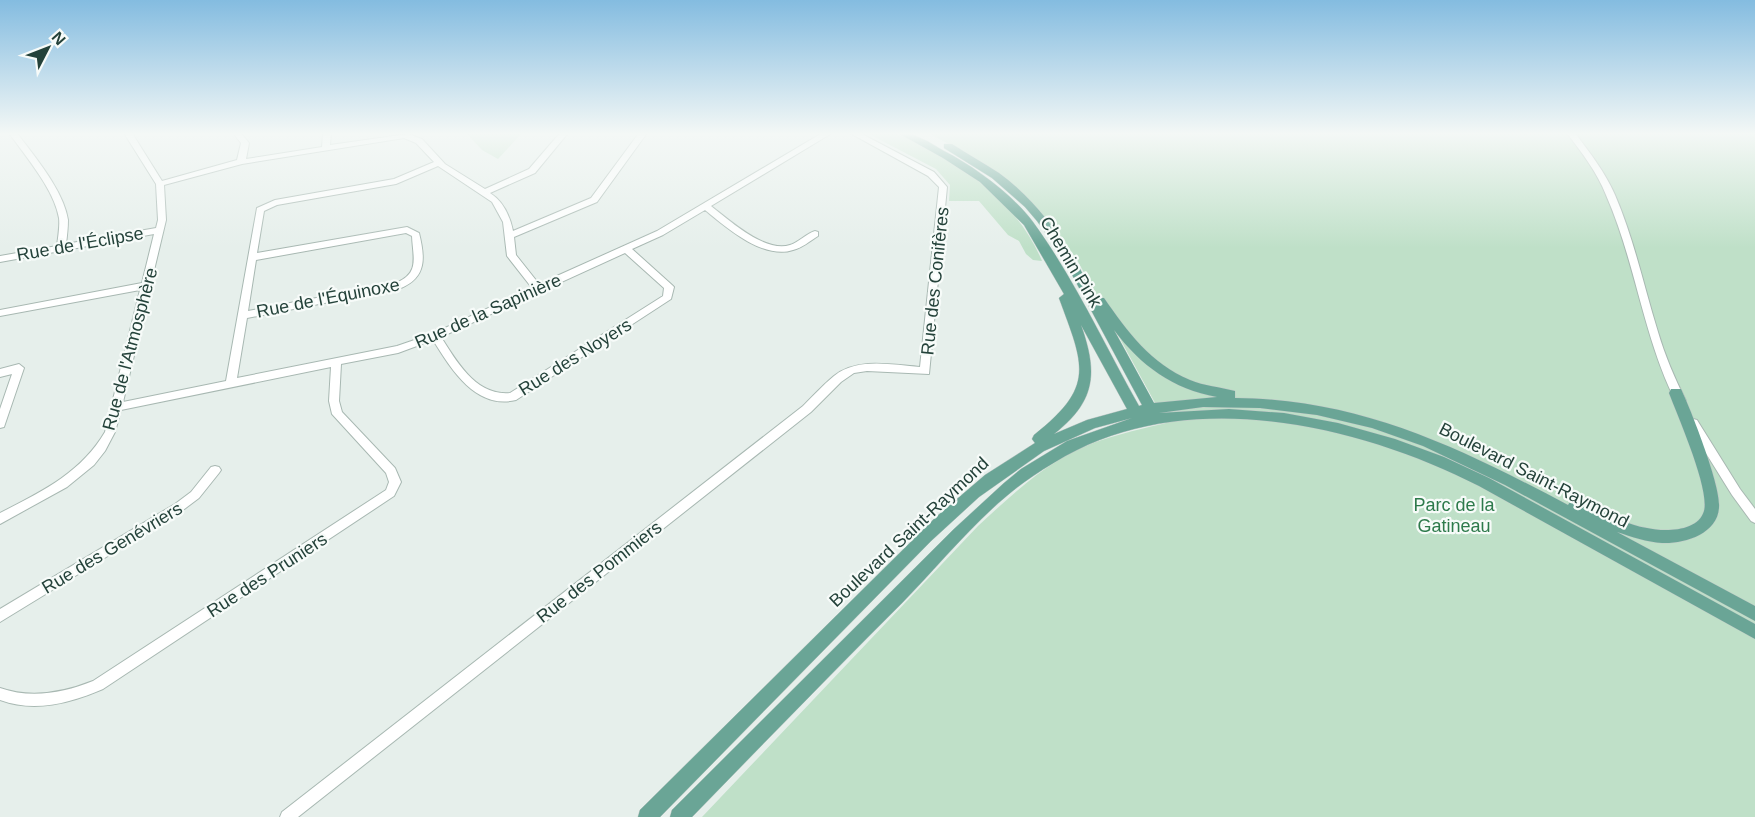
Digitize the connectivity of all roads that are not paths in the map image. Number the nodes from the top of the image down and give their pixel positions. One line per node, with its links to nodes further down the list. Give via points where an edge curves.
1 (39, 171): 19 (street, via 60,208 64,227)
2 (152, 171): 13 (street, Rue de l'Atmosphère)
3 (207, 171): 13 (street)
4 (421, 171): 22 (street, via 396,182 269,204 258,214)
5 (452, 171): 14 (street)
6 (532, 171): 14 (street)
7 (615, 171): 18 (street, via 594,200)
8 (764, 171): 15 (street, Rue de la Sapinière)
9 (927, 171): 31 (street, Rue des Conifères, via 943,187)
10 (970, 171): 24 (main road, Chemin Pink, via 997,190 1028,223)
11 (987, 171): 21 (main road, Chemin Pink, via 1041,219)
12 (1599, 171): 34 (street, via 1608,186)
13 (160, 184): 16 (street, Rue de l'Atmosphère)
14 (486, 192): 18 (street, via 504,211)
15 (706, 206): 17 (street, via 762,244 791,248); 20 (street, Rue de la Sapinière)
16 (160, 231): 19 (street, Rue de l'Éclipse); 25 (street, Rue de l'Atmosphère)
17 (815, 234)
18 (509, 236): 26 (street, via 514,260)
19 (61, 246): 23 (street, Rue de l'Éclipse)
20 (626, 249): 26 (street, Rue de la Sapinière); 29 (street, Rue des Noyers, via 669,287 668,297 512,397 495,399 483,393 456,368)
21 (1067, 255): 35 (main road, via 1128,342 1157,368 1209,391); 37 (main road, Chemin Pink)
22 (254, 257): 28 (street); 28 (street, Rue de l'Équinoxe, via 407,230 416,236 417,273 398,286)
23 (0, 259)
24 (1053, 262): 38 (main road, Chemin Pink); 42 (main road, via 1086,358 1085,384 1074,408 1058,425)
25 (148, 285): 27 (street); 36 (street, Rue de l'Atmosphère)
26 (538, 289): 29 (street, Rue de la Sapinière)
27 (0, 313)
28 (244, 315): 33 (street)
29 (435, 336): 30 (street, Rue de la Sapinière)
30 (336, 363): 33 (street, Rue de la Sapinière); 48 (street, Rue des Pruniers, via 337,414 391,471 395,482 390,494 98,685 56,698 26,700)
31 (925, 371): 49 (street, Rue des Pommiers, via 867,367 843,374 807,409)
32 (0, 373): 39 (street, via 19,368)
33 (231, 383): 36 (street, Rue de la Sapinière)
34 (1676, 393): 40 (main road, via 1712,505 1703,526 1686,533 1666,537 1626,529); 43 (street)
35 (1288, 405): 37 (main road, Boulevard Saint-Raymond, via 1215,401); 40 (main road, Boulevard Saint-Raymond, via 1369,423)
36 (117, 407): 44 (street, Rue de l'Atmosphère, via 105,442 85,468 66,483)
37 (1149, 407): 38 (main road, Chemin Pink)
38 (1144, 418): 42 (main road, Boulevard Saint-Raymond, via 1097,420 1054,438); 47 (main road, Boulevard Saint-Raymond, via 1266,416 1321,424 1398,445 1494,488); 51 (main road, Boulevard Saint-Raymond, via 1053,456 999,496)
39 (0, 424)
40 (1452, 452): 45 (main road, Boulevard Saint-Raymond)
41 (215, 470): 46 (street, Rue des Genévriers, via 195,495 179,507)
42 (989, 480): 50 (main road, Boulevard Saint-Raymond)
43 (1755, 518)
44 (0, 519)
45 (1755, 614)
46 (0, 616)
47 (1755, 632)
48 (0, 694)
49 (287, 817)
50 (647, 817)
51 (679, 817)

